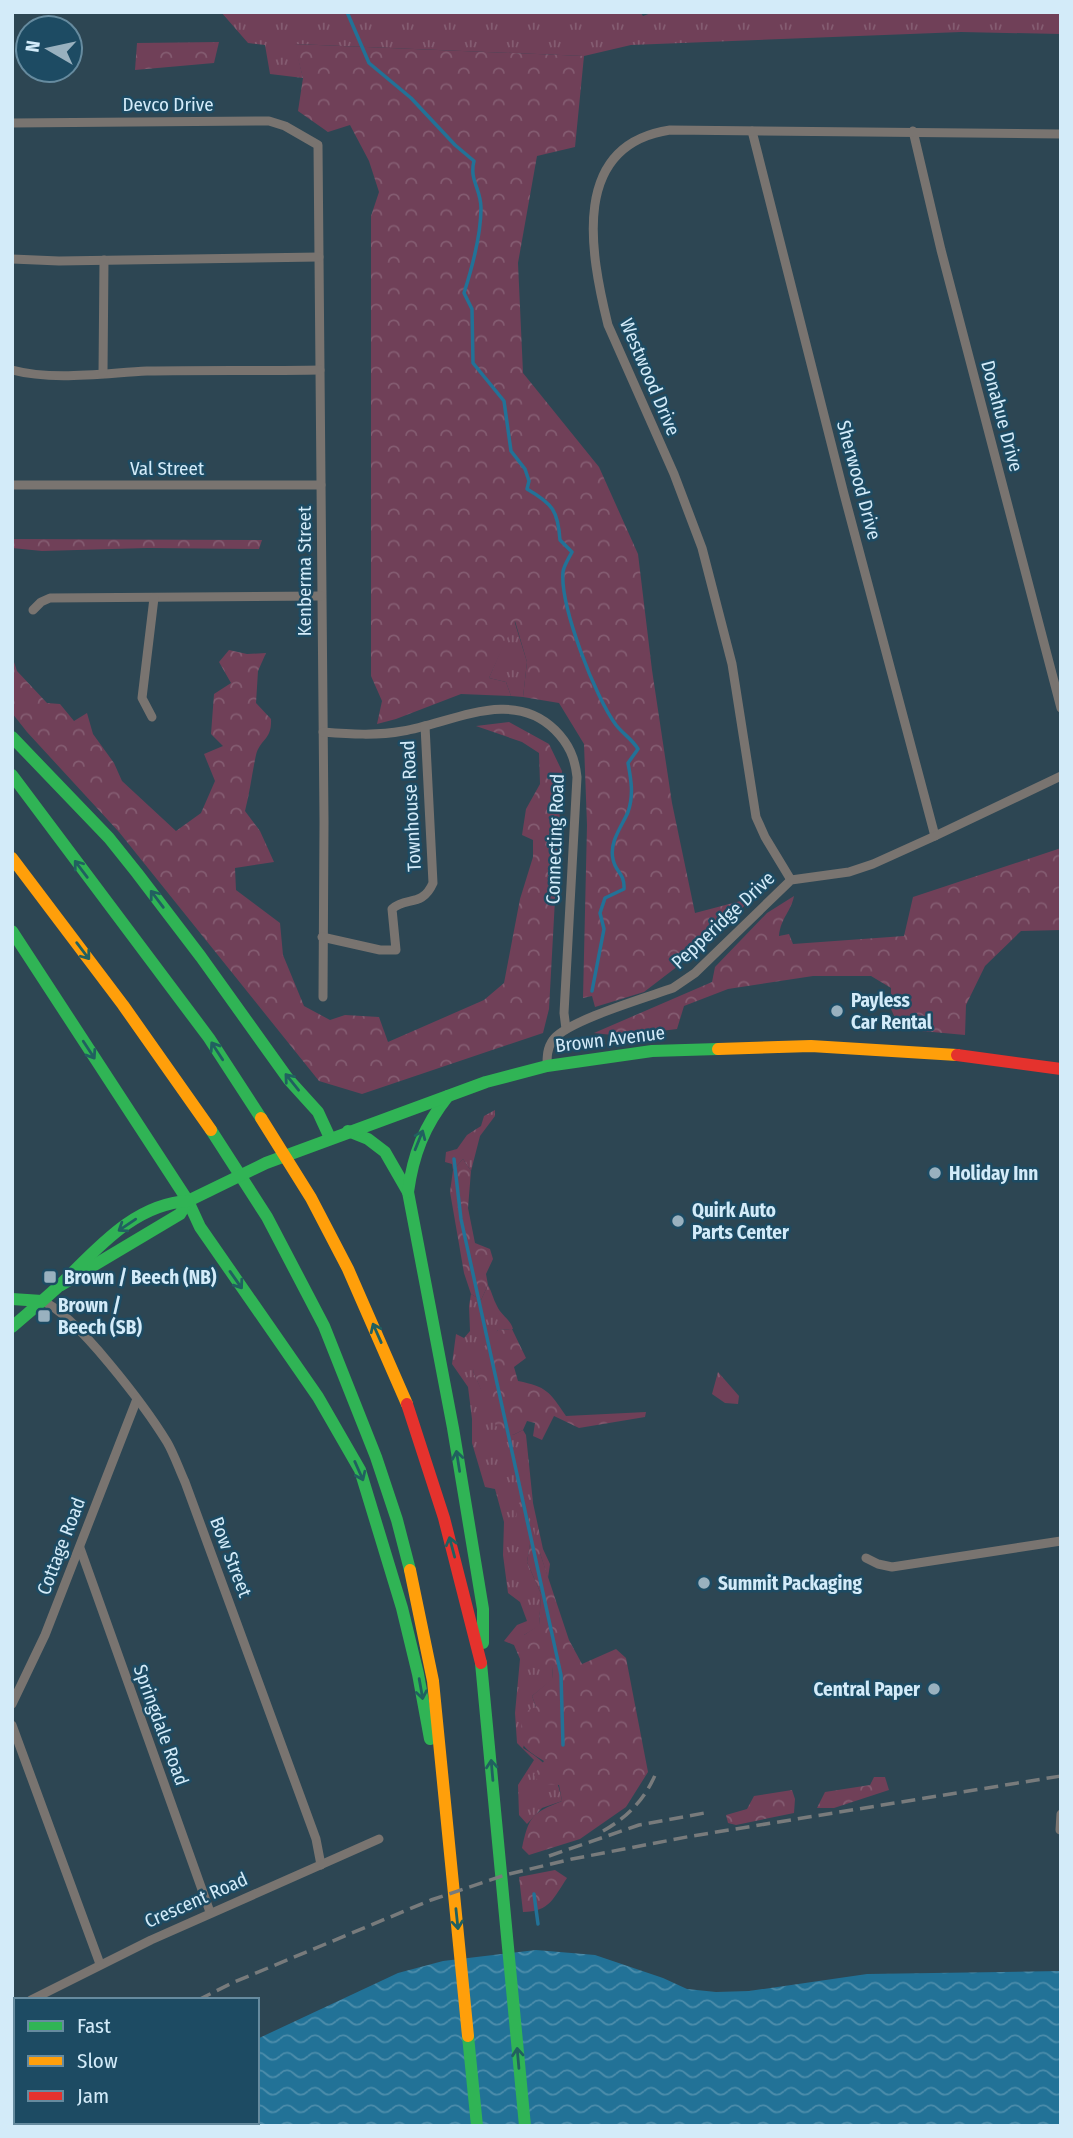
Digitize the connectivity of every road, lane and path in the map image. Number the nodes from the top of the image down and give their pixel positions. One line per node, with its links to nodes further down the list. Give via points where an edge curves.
1 (12, 122): 5 (street, Devco Drive, via 269,121)
2 (752, 131): 3 (street, Westwood Drive); 24 (street, Sherwood Drive); 26 (street, Westwood Drive, via 670,130 633,140 607,169 596,193 593,219 608,325 702,548 732,664 756,817)
3 (913, 131): 4 (street, Westwood Drive); 17 (street, Donahue Drive)
4 (1061, 134)
5 (318, 145): 6 (street, Kenberma Street)
6 (319, 257): 8 (street); 10 (street, Kenberma Street)
7 (12, 259): 8 (street)
8 (104, 260): 11 (street)
9 (12, 370): 11 (street, via 39,375)
10 (320, 370): 11 (street); 13 (street, Kenberma Street)
11 (103, 373)
12 (12, 485): 13 (street, Val Street)
13 (321, 485): 14 (street, Kenberma Street)
14 (321, 596): 15 (street); 20 (street, Kenberma Street)
15 (154, 598): 16 (street, via 50,598); 18 (street, via 142,698)
16 (33, 610)
17 (1061, 708)
18 (152, 716)
19 (425, 726): 20 (street, Connecting Road, via 375,734); 28 (street, Townhouse Road, via 433,883 417,901 392,909 396,950); 30 (street, Connecting Road, via 492,710 518,710 550,725 572,752 578,785)
20 (323, 732): 28 (street, Kenberma Street)
21 (12, 737): 35 (main road, one-way to 21, via 318,1112 289,1080 137,873)
22 (12, 775): 46 (main road, one-way to 22, via 444,1518 406,1400 311,1198 209,1038)
23 (1061, 776): 24 (street, Pepperidge Drive)
24 (935, 836): 26 (street, Pepperidge Drive, via 849,872)
25 (12, 858): 49 (main road, one-way to 49, via 212,1131 267,1217 324,1326 372,1447 414,1585 433,1681)
26 (792, 880): 30 (street, Pepperidge Drive, via 695,974 673,988)
27 (12, 931): 37 (main road, one-way to 37)
28 (322, 937): 29 (street, Kenberma Street)
29 (323, 997)
30 (566, 1028): 31 (street, via 548,1049)
31 (547, 1066): 32 (main road, Brown Avenue, via 652,1051 811,1046 934,1052); 33 (main road, Brown Avenue)
32 (1061, 1069)
33 (448, 1096): 34 (main road, Brown Avenue); 36 (main road, one-way to 33, via 416,1145)
34 (348, 1131): 35 (main road, Brown Avenue); 36 (main road, via 385,1152)
35 (330, 1138): 37 (main road, Brown Avenue)
36 (408, 1192): 46 (main road, one-way to 36, via 483,1609)
37 (188, 1201): 38 (main road, Brown Avenue, via 180,1214); 38 (main road, Brown Avenue, one-way to 38, via 162,1203 128,1224); 49 (main road, one-way to 49, via 200,1227 318,1397 359,1470 402,1608)
38 (61, 1285): 40 (main road, Brown Avenue)
39 (12, 1300): 40 (main road)
40 (42, 1301): 41 (main road, Brown Avenue); 42 (street, Bow Street, via 61,1312)
41 (12, 1327)
42 (137, 1399): 44 (street, Cottage Road); 53 (street, Bow Street, via 169,1445 185,1482 303,1802)
43 (1061, 1541): 45 (street, via 892,1567)
44 (80, 1549): 47 (street, Cottage Road); 54 (street, Springdale Road)
45 (866, 1558)
46 (484, 1674): 58 (main road, one-way to 46)
47 (12, 1704)
48 (12, 1725): 55 (street)
49 (445, 1803): 57 (main road, one-way to 57)
50 (1061, 1814): 51 (street)
51 (1060, 1830)
52 (379, 1839): 53 (street, Crescent Road)
53 (321, 1865): 54 (street, Crescent Road)
54 (210, 1912): 55 (street, Crescent Road)
55 (100, 1964): 56 (street, Crescent Road)
56 (35, 1998)
57 (477, 2126)
58 (525, 2126)

